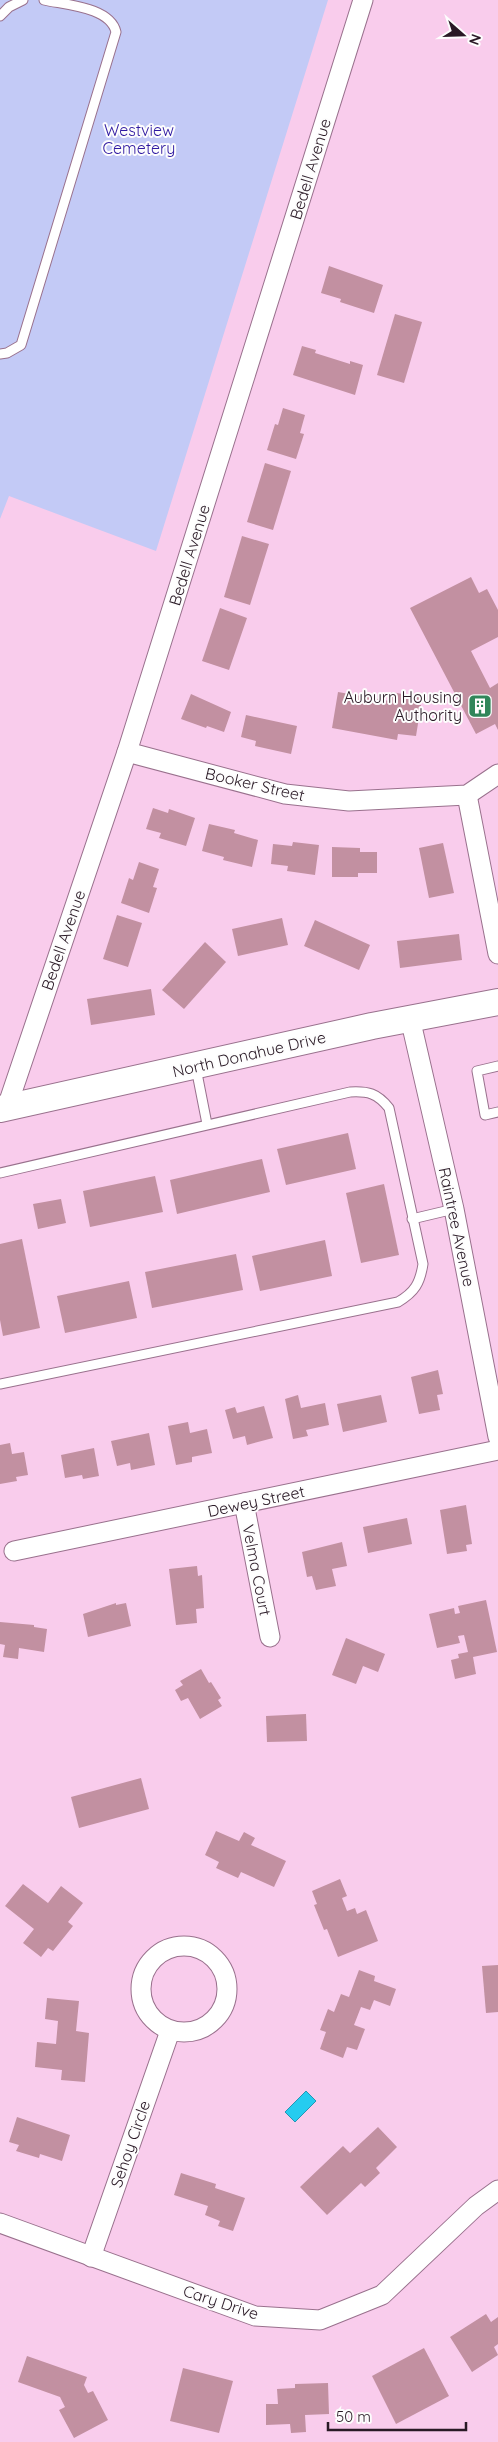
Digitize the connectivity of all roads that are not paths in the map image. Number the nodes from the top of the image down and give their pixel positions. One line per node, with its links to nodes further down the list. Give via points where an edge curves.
1 (23, 0): 4 (lane)
2 (44, 0): 5 (lane, via 103,14 114,23 116,32 21,345)
3 (363, 0): 6 (street, Bedell Avenue)
4 (0, 16)
5 (0, 354)
6 (127, 752): 8 (street, Booker Street, via 285,794 349,801); 14 (street, Bedell Avenue)
7 (498, 774): 8 (street)
8 (466, 795): 9 (street)
9 (498, 954)
10 (498, 1002): 11 (street, North Donahue Drive)
11 (410, 1018): 12 (street, North Donahue Drive); 18 (street, Raintree Avenue)
12 (195, 1066): 14 (street, North Donahue Drive); 16 (lane)
13 (498, 1066): 15 (lane, via 477,1071 485,1115)
14 (3, 1108)
15 (498, 1112)
16 (206, 1124): 17 (lane); 19 (lane, via 350,1092 368,1091 380,1096 389,1108)
17 (0, 1173)
18 (454, 1209): 19 (lane); 21 (street, Raintree Avenue)
19 (412, 1219): 20 (lane, via 423,1264 420,1281 410,1295 398,1302)
20 (0, 1384)
21 (498, 1437)
22 (498, 1450): 23 (street, Dewey Street)
23 (244, 1503): 24 (street, Dewey Street); 25 (street, Velma Court)
24 (14, 1551)
25 (270, 1637)
26 (170, 2031): 26 (street, via 199,2030 211,2024 224,2007 228,1986 224,1972 206,1951 192,1946 178,1946 152,1960 141,1986 148,2014); 29 (street, Sehoy Circle)
27 (498, 2190): 29 (street, Cary Drive, via 476,2206 382,2296 320,2320 255,2316)
28 (0, 2223): 29 (street, Cary Drive)
29 (91, 2257)

